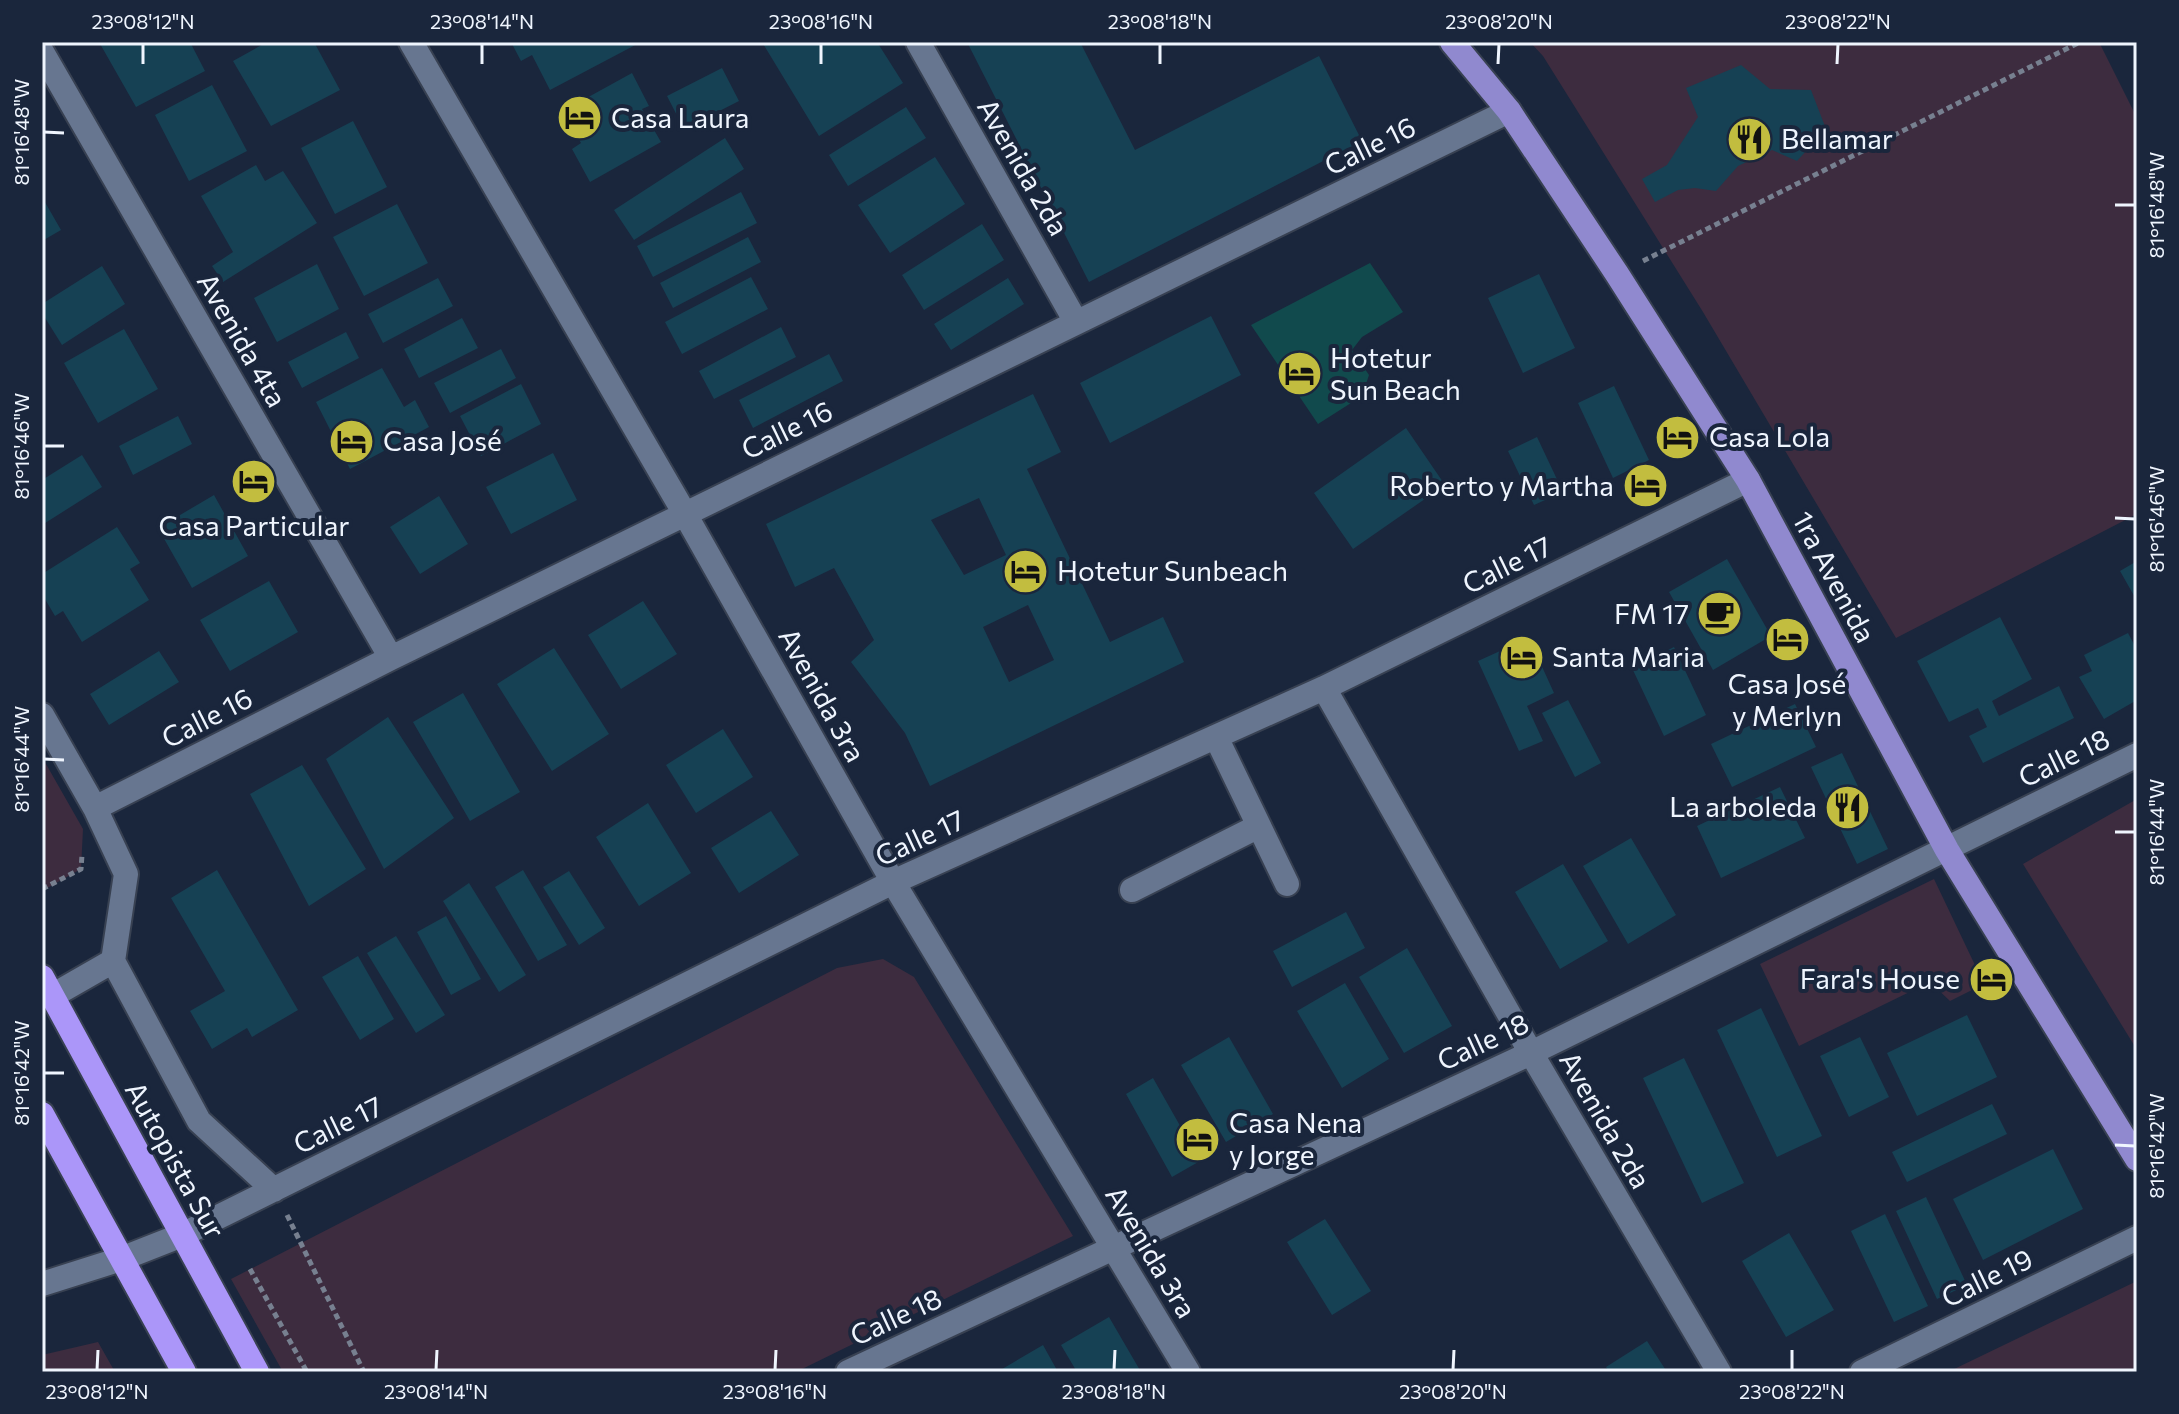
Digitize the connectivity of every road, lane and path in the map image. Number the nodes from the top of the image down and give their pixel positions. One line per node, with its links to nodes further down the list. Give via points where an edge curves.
1 (411, 42): 10 (street, Avenida 3ra)
2 (918, 42): 8 (street, Avenida 2da)
3 (1452, 42): 6 (main road, 1ra Avenida)
4 (2080, 42): 7 (path)
5 (42, 52): 11 (street, Avenida 4ta)
6 (1509, 111): 7 (main road, 1ra Avenida); 8 (street, Calle 16)
7 (1617, 274): 9 (main road, 1ra Avenida)
8 (1076, 322): 10 (street, Calle 16)
9 (1748, 480): 12 (street, Calle 17); 19 (main road, 1ra Avenida)
10 (685, 514): 11 (street, Calle 16); 20 (street, Avenida 3ra)
11 (391, 658): 16 (street, Calle 16)
12 (1324, 688): 14 (street, Calle 17); 26 (street, Avenida 2da)
13 (42, 715): 16 (street)
14 (1216, 737): 17 (street); 20 (street, Calle 17)
15 (2137, 755): 19 (street, Calle 18)
16 (95, 808): 24 (street, via 126,874)
17 (1259, 826): 21 (street); 23 (street)
18 (82, 842): 22 (path, via 81,869)
19 (1947, 850): 26 (street, Calle 18); 28 (main road, 1ra Avenida)
20 (893, 882): 29 (street, Calle 17); 32 (street, Avenida 3ra)
21 (1287, 884)
22 (42, 889)
23 (1132, 890)
24 (113, 961): 25 (street); 29 (street, via 199,1121)
25 (47, 987): 30 (highway, Autopista Sur)
26 (1531, 1053): 32 (street, Calle 18); 42 (street, Avenida 2da)
27 (42, 1114): 33 (highway)
28 (2137, 1159)
29 (274, 1190): 30 (street, Calle 17); 39 (path)
30 (182, 1235): 33 (street, Calle 17); 37 (highway, Autopista Sur)
31 (2137, 1238): 43 (street, Calle 19)
32 (1115, 1248): 40 (street, Calle 18); 41 (street, Avenida 3ra)
33 (121, 1259): 35 (street, Calle 17); 36 (highway)
34 (250, 1269): 38 (path)
35 (42, 1284)
36 (184, 1372)
37 (257, 1372)
38 (307, 1372)
39 (364, 1372)
40 (848, 1372)
41 (1188, 1372)
42 (1719, 1372)
43 (1862, 1372)

